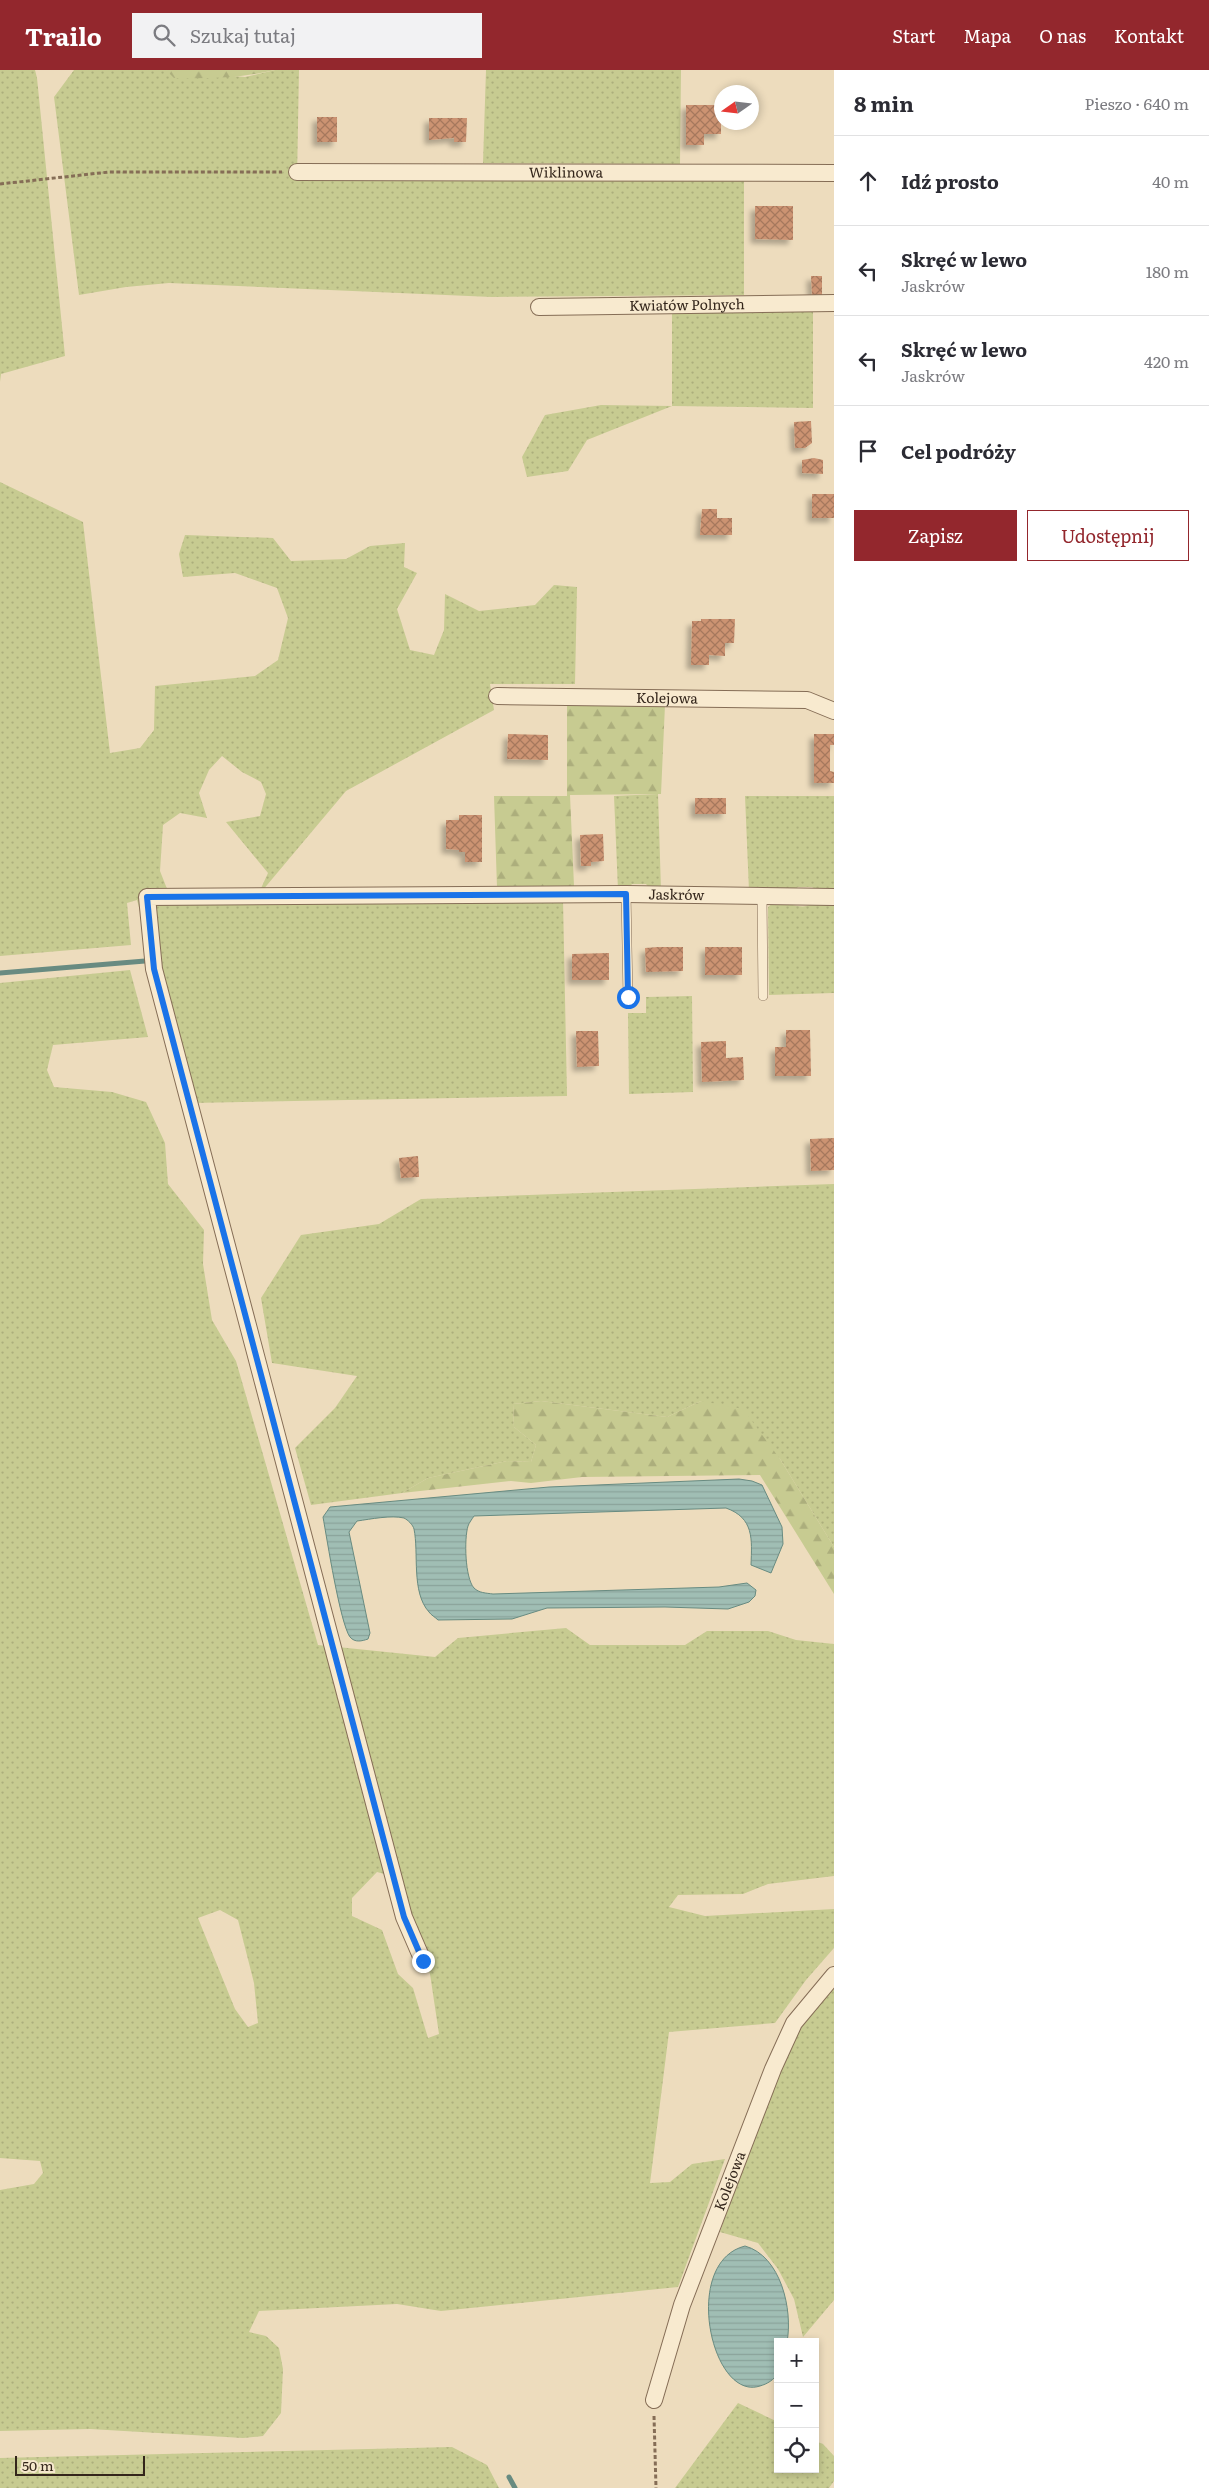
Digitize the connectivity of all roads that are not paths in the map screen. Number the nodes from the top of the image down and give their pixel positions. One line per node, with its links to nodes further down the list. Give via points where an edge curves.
1 (297, 172): 2 (street, Wiklinowa)
2 (834, 174)
3 (834, 303): 4 (street, Kwiatów Polnych)
4 (539, 307)
5 (497, 696): 6 (street, Kolejowa, via 807,700)
6 (834, 711)
7 (626, 894): 8 (street, Jaskrów); 11 (lane); 12 (street, Jaskrów, via 147,897 154,969 404,1917)
8 (762, 896): 9 (street, Jaskrów); 10 (lane)
9 (834, 897)
10 (763, 996)
11 (628, 997)
12 (423, 1961)
13 (834, 1975): 14 (street, Kolejowa, via 794,2023 773,2068 682,2305)
14 (654, 2400)

